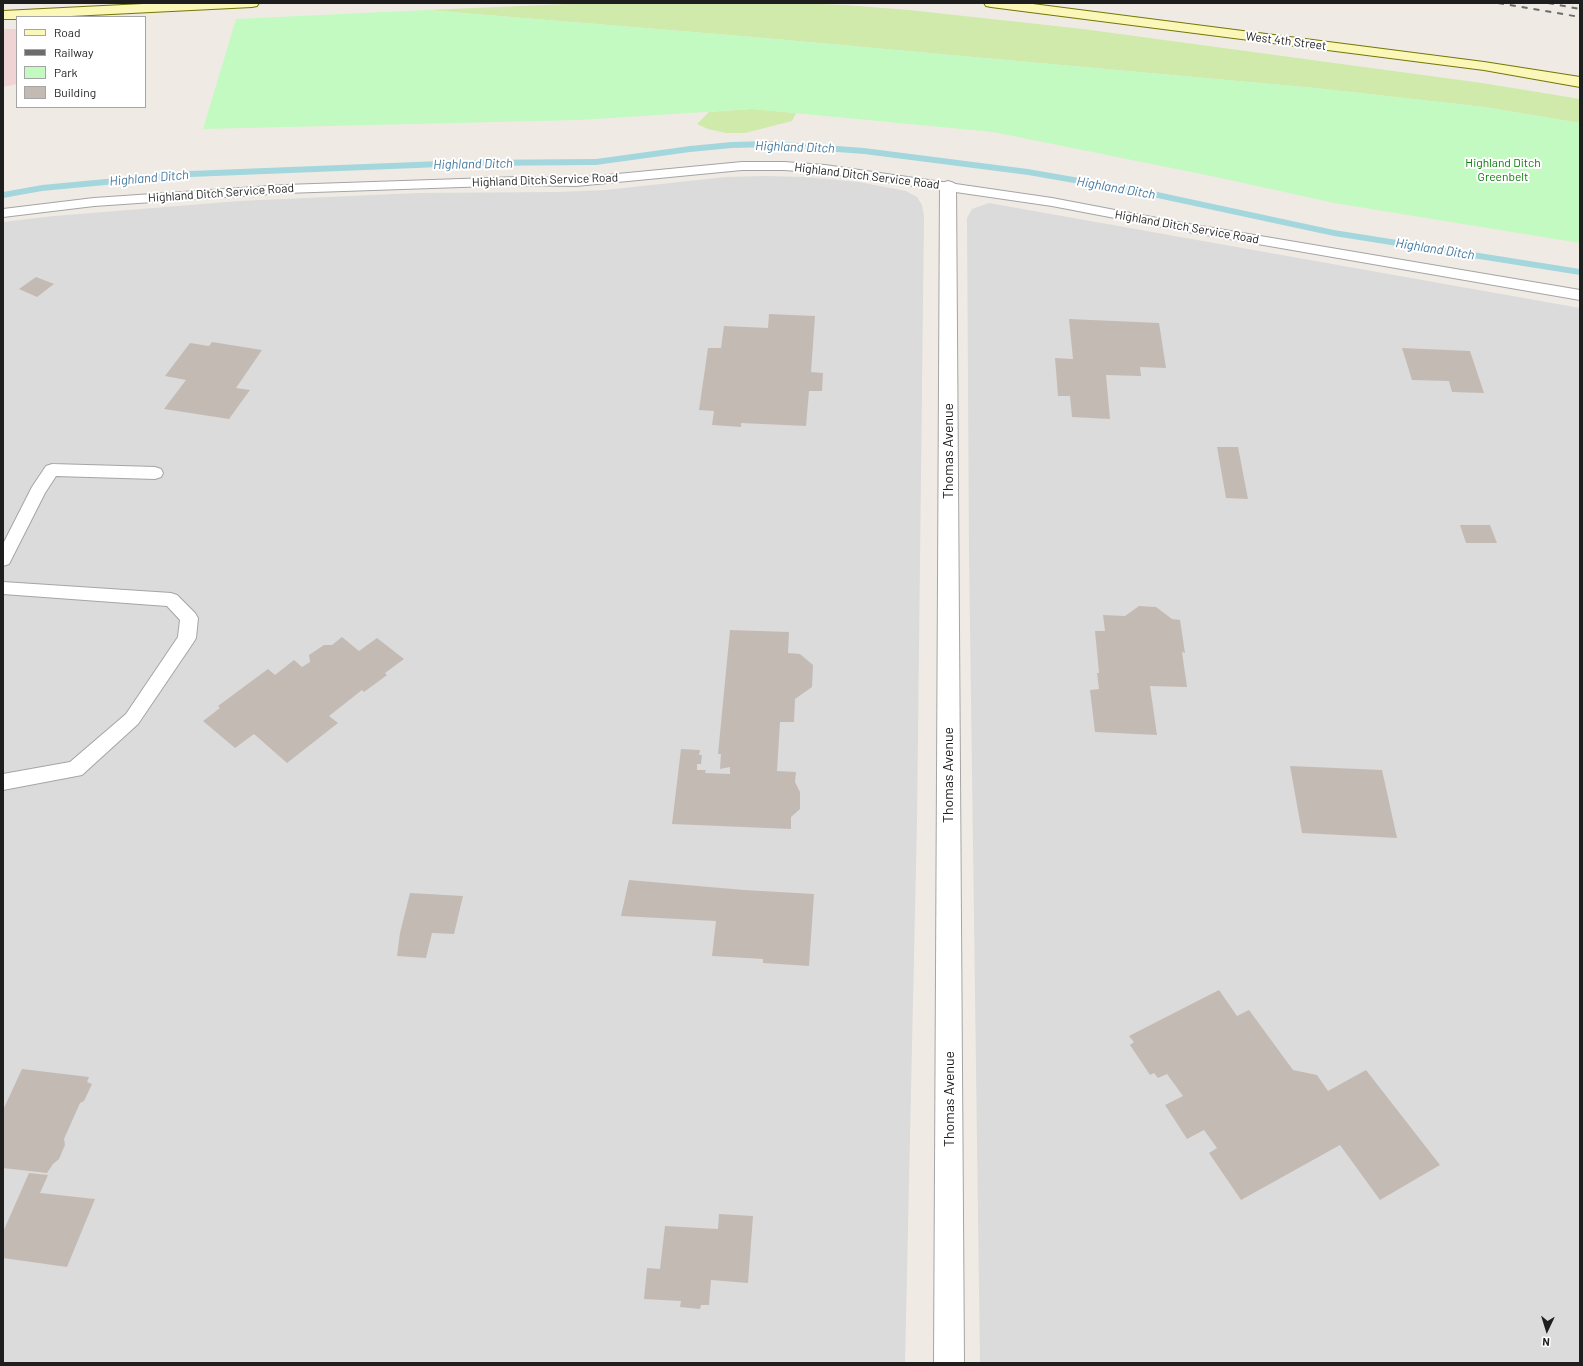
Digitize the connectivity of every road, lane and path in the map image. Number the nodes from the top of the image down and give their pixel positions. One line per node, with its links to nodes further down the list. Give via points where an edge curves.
1 (252, 3): 3 (main road)
2 (991, 3): 4 (main road, West 4th Street, via 1484,66)
3 (3, 15)
4 (1580, 82)
5 (948, 186): 6 (lane, Highland Ditch Service Road, via 825,169 742,166 576,182 520,181 284,189 94,202); 7 (lane, Highland Ditch Service Road); 12 (street, Thomas Avenue)
6 (3, 213)
7 (1580, 295)
8 (155, 473): 9 (lane, via 52,470 38,491)
9 (3, 560)
10 (3, 588): 11 (lane, via 171,600 189,618 187,638 132,719 81,764 75,769)
11 (3, 782)
12 (949, 1363)

